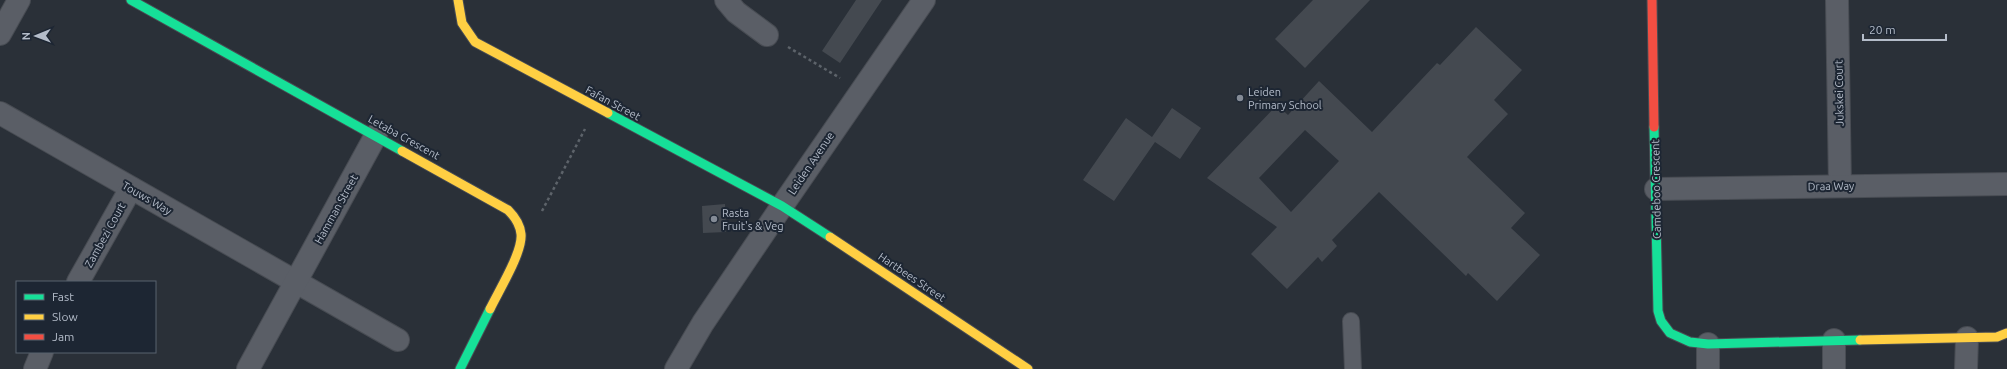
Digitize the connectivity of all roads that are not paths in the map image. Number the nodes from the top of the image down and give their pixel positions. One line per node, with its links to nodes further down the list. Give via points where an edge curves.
1 (19, 0): 8 (street)
2 (131, 0): 11 (street, Letaba Crescent)
3 (458, 0): 16 (street, Fafan Street, via 463,30 475,42)
4 (726, 0): 9 (street, via 736,12)
5 (924, 0): 16 (street, Leiden Avenue)
6 (1652, 0): 15 (street, Camdeboo Crescent)
7 (1838, 0): 13 (street, Jukskei Court)
8 (0, 34)
9 (767, 35)
10 (0, 113): 14 (street, Touws Way)
11 (376, 135): 18 (street, Hamman Street); 28 (street, Letaba Crescent, via 508,210 521,227 522,242 519,250)
12 (2007, 184): 13 (street, Draa Way)
13 (1840, 186): 15 (street, Draa Way)
14 (131, 188): 17 (street, Zambezi Court); 18 (street, Touws Way)
15 (1656, 189): 24 (street, Camdeboo Crescent, via 1658,311 1661,323 1665,331 1686,342)
16 (782, 206): 29 (street, Leiden Avenue, via 703,323); 30 (street, Hartbees Street)
17 (79, 281)
18 (295, 282): 22 (street); 27 (street, Hamman Street)
19 (1351, 321): 31 (lane)
20 (2007, 333): 21 (street, Camdeboo Crescent, via 1998,337)
21 (1967, 338): 23 (street, Camdeboo Crescent); 34 (street)
22 (398, 340)
23 (1834, 340): 24 (street, Camdeboo Crescent); 33 (street)
24 (1708, 344): 32 (street)
25 (42, 353): 26 (street)
26 (35, 369)
27 (248, 369)
28 (460, 369)
29 (676, 369)
30 (1028, 369)
31 (1353, 369)
32 (1708, 369)
33 (1834, 369)
34 (1966, 369)

